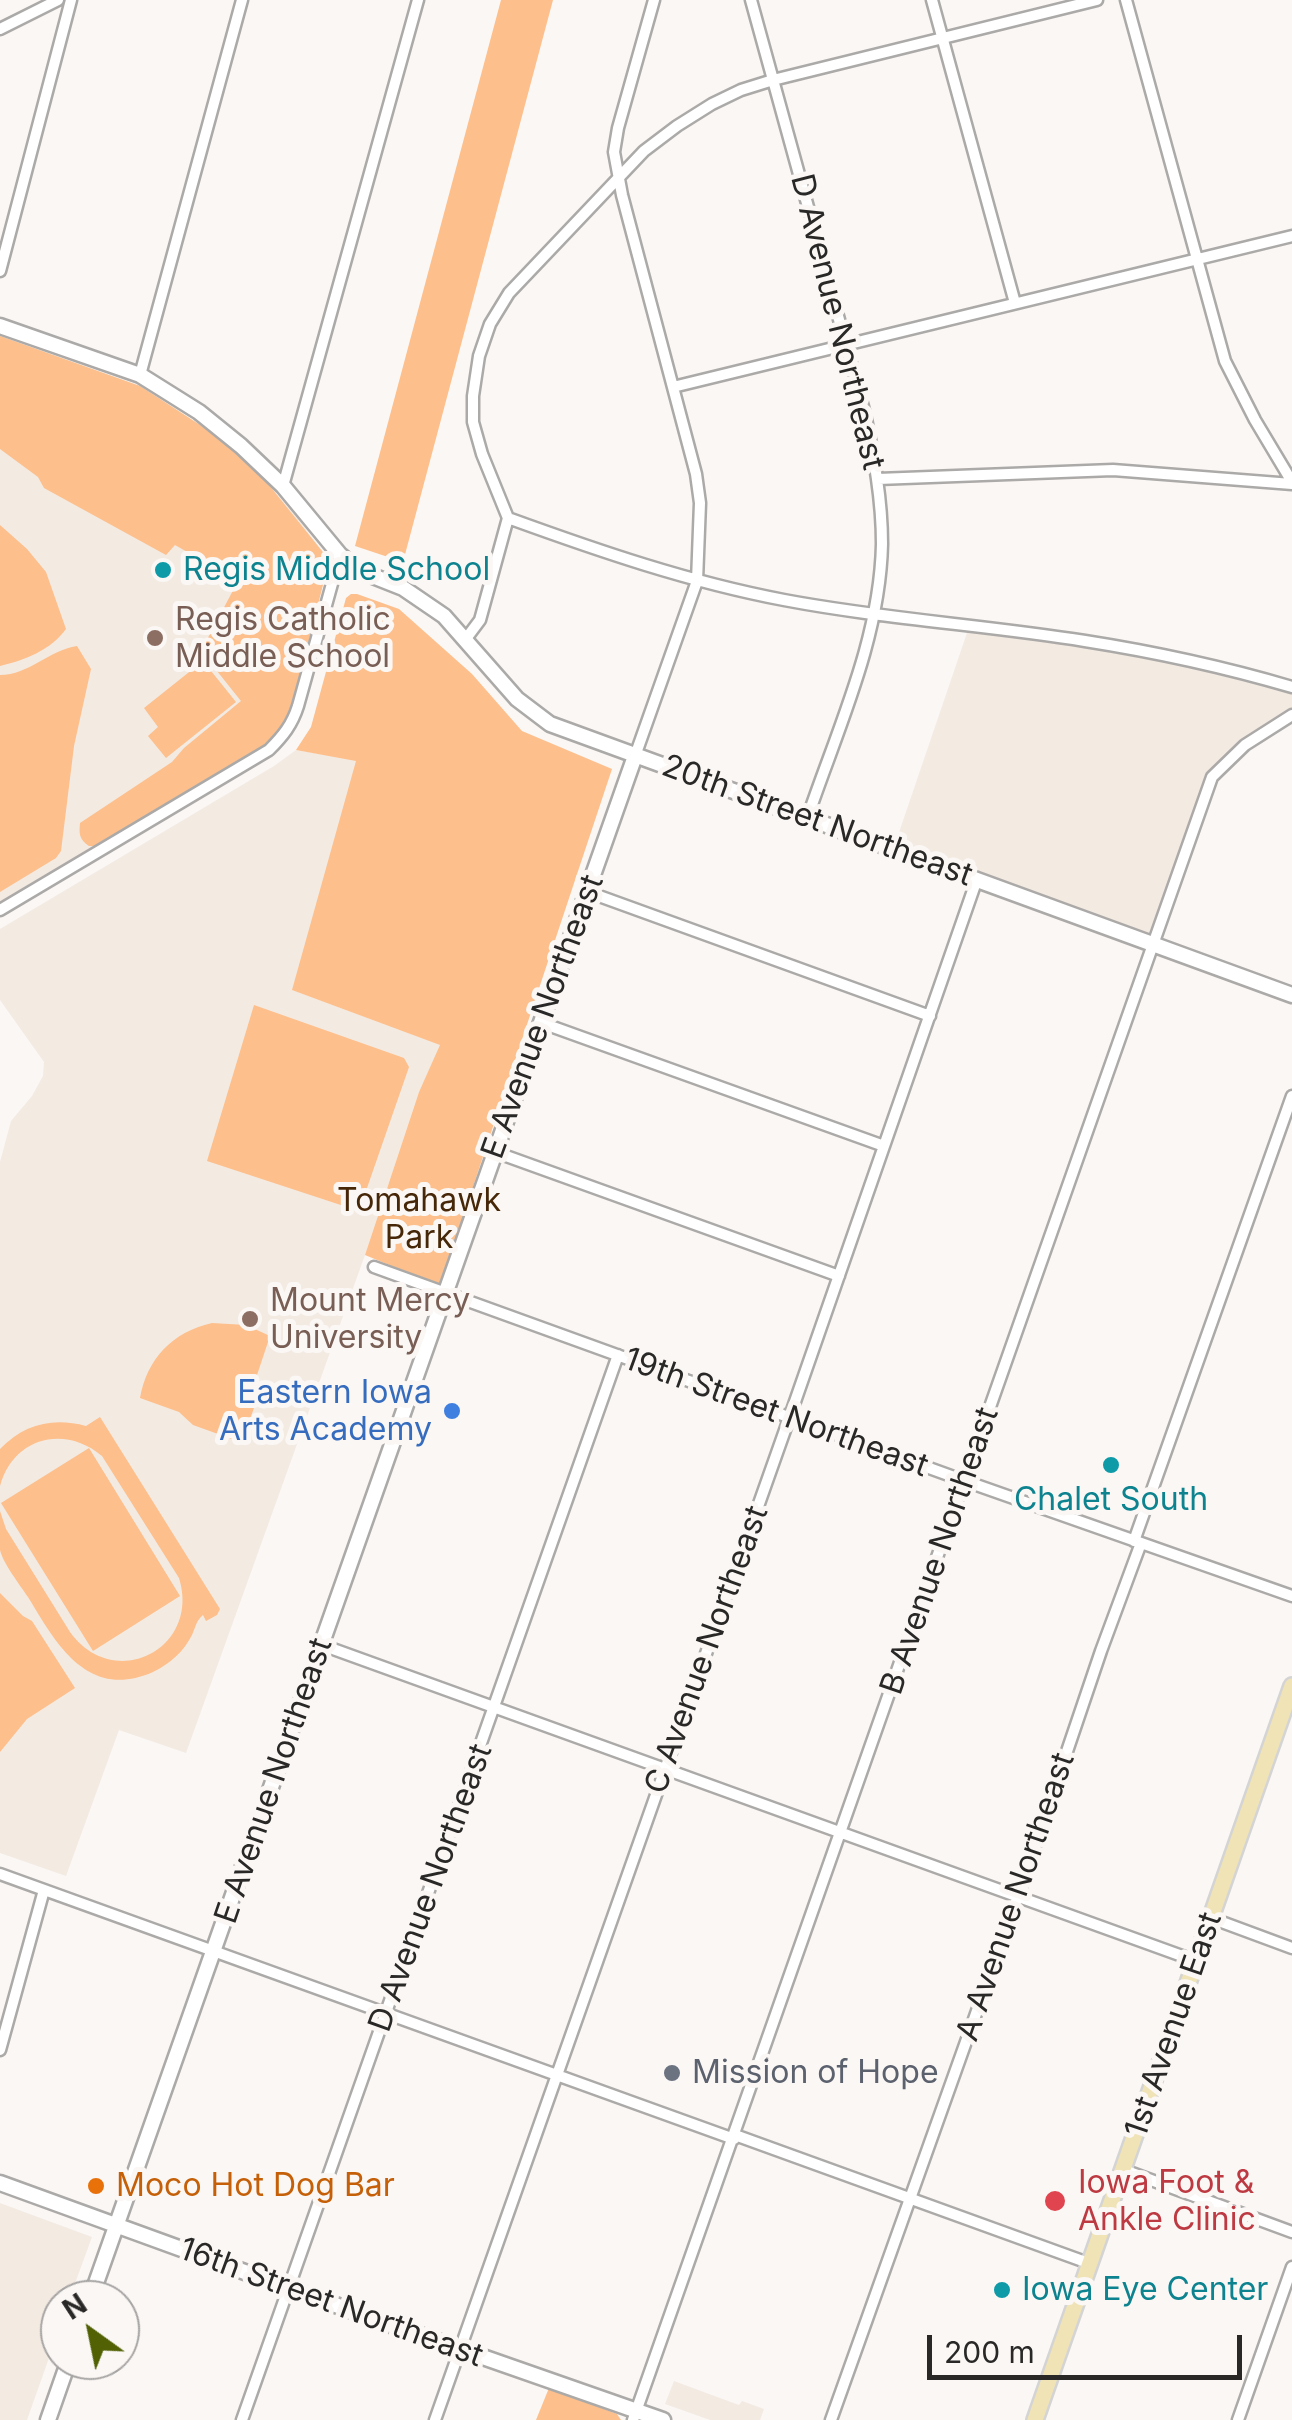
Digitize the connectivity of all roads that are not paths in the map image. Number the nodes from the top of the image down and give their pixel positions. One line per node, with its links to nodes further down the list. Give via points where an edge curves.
1 (57, 0): 10 (street)
2 (71, 0): 16 (street)
3 (242, 0): 20 (street)
4 (418, 0): 24 (street)
5 (654, 0): 13 (street, E Avenue Northeast, via 618,128)
6 (751, 0): 12 (street, D Avenue Northeast)
7 (932, 0): 11 (street)
8 (1098, 0): 11 (street)
9 (1126, 0): 15 (street)
10 (0, 30)
11 (942, 38): 12 (street); 17 (street)
12 (773, 80): 13 (street, via 712,104); 19 (street, D Avenue Northeast)
13 (618, 177): 21 (street, E Avenue Northeast); 25 (street, via 509,293 490,324 473,422)
14 (1292, 236): 15 (street)
15 (1196, 259): 17 (street); 23 (street, via 1226,360)
16 (0, 271)
17 (1015, 304): 19 (street)
18 (0, 326): 20 (street)
19 (846, 345): 21 (street); 22 (street, D Avenue Northeast)
20 (140, 375): 24 (street, via 199,412)
21 (674, 387): 27 (street, E Avenue Northeast, via 700,502)
22 (878, 479): 23 (street, via 1113,470); 28 (street, D Avenue Northeast, via 882,548)
23 (1292, 483)
24 (283, 486): 26 (street)
25 (508, 518): 27 (street); 29 (street, via 480,620)
26 (340, 556): 29 (street, 20th Street Northeast, via 424,601); 36 (street, via 298,706 282,738)
27 (697, 581): 28 (street); 32 (street, E Avenue Northeast)
28 (874, 614): 30 (street, via 1087,641); 33 (street, D Avenue Northeast)
29 (465, 640): 32 (street, 20th Street Northeast, via 539,718)
30 (1292, 687)
31 (1292, 716): 37 (street, B Avenue Northeast, via 1212,777)
32 (635, 756): 33 (street, 20th Street Northeast); 35 (street, E Avenue Northeast)
33 (807, 819): 34 (street, 20th Street Northeast)
34 (977, 878): 37 (street, 20th Street Northeast); 39 (street, C Avenue Northeast)
35 (588, 892): 39 (street); 40 (street, E Avenue Northeast)
36 (0, 910)
37 (1154, 945): 38 (street, 20th Street Northeast); 49 (street, B Avenue Northeast)
38 (1292, 994)
39 (930, 1016): 42 (street, C Avenue Northeast)
40 (542, 1023): 42 (street); 43 (street, E Avenue Northeast)
41 (1292, 1096): 50 (street, A Avenue Northeast)
42 (884, 1146): 45 (street, C Avenue Northeast)
43 (495, 1152): 45 (street); 46 (street, E Avenue Northeast)
44 (374, 1266): 46 (street, 19th Street Northeast)
45 (839, 1276): 48 (street, C Avenue Northeast)
46 (446, 1293): 47 (street, 19th Street Northeast); 52 (street, E Avenue Northeast)
47 (618, 1355): 48 (street, 19th Street Northeast); 54 (street, D Avenue Northeast)
48 (790, 1416): 49 (street, 19th Street Northeast); 55 (street, C Avenue Northeast)
49 (965, 1482): 50 (street, 19th Street Northeast); 56 (street, B Avenue Northeast)
50 (1138, 1542): 51 (street, 19th Street Northeast); 59 (street, A Avenue Northeast)
51 (1292, 1596)
52 (322, 1644): 54 (street); 62 (street, E Avenue Northeast)
53 (1292, 1686): 60 (main road, 1st Avenue East)
54 (495, 1708): 55 (street); 64 (street, D Avenue Northeast)
55 (665, 1768): 56 (street); 66 (street, C Avenue Northeast)
56 (840, 1832): 59 (street); 67 (street, B Avenue Northeast)
57 (0, 1874): 58 (street)
58 (44, 1890): 62 (street); 65 (street)
59 (1018, 1896): 63 (street); 70 (street, A Avenue Northeast)
60 (1211, 1918): 61 (street); 63 (main road, 1st Avenue East)
61 (1292, 1948)
62 (214, 1952): 64 (street); 71 (street, E Avenue Northeast)
63 (1196, 1961): 68 (main road, 1st Avenue East)
64 (386, 2014): 66 (street); 76 (street, D Avenue Northeast)
65 (0, 2050)
66 (557, 2076): 67 (street); 77 (street, C Avenue Northeast)
67 (734, 2137): 70 (street); 79 (street, B Avenue Northeast)
68 (1124, 2170): 72 (street); 73 (main road, 1st Avenue East)
69 (0, 2183): 71 (street, 16th Street Northeast)
70 (909, 2200): 73 (street); 84 (street, A Avenue Northeast)
71 (117, 2226): 75 (street, E Avenue Northeast); 76 (street, 16th Street Northeast)
72 (1292, 2232)
73 (1091, 2264): 85 (main road, 1st Avenue East)
74 (1292, 2267): 86 (street)
75 (97, 2280)
76 (288, 2288): 77 (street, 16th Street Northeast); 81 (street, D Avenue Northeast)
77 (460, 2349): 79 (street, 16th Street Northeast); 82 (street, C Avenue Northeast)
78 (62, 2380): 80 (street)
79 (635, 2416): 83 (street, 16th Street Northeast)
80 (48, 2420)
81 (242, 2420)
82 (435, 2420)
83 (664, 2420)
84 (831, 2420)
85 (1035, 2420)
86 (1238, 2420)

